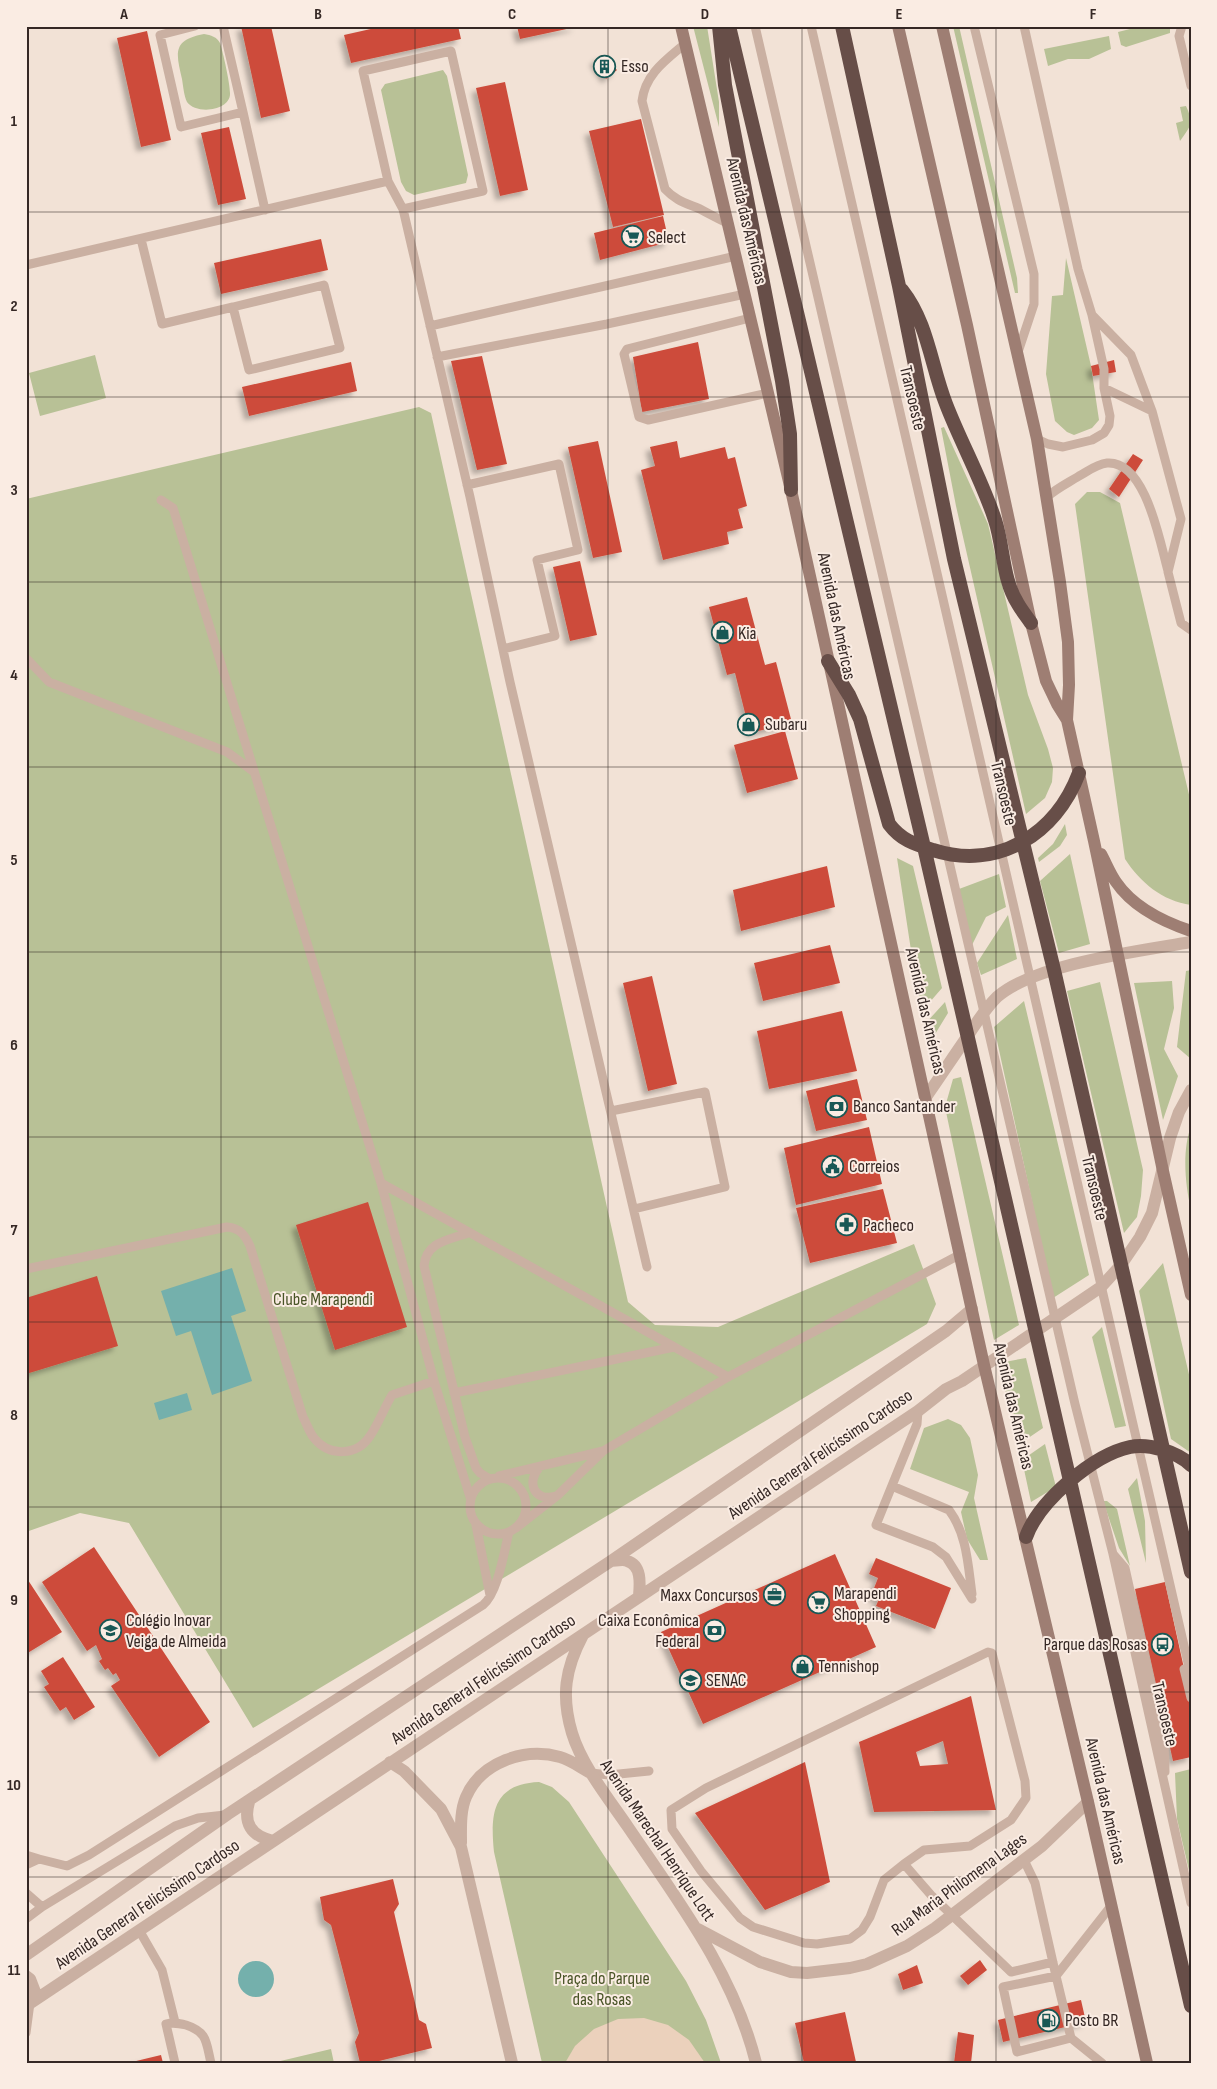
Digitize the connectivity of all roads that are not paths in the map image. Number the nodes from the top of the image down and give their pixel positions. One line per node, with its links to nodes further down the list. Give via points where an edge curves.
1 (195, 26): 16 (lane, via 160,34 181,127)
2 (223, 26): 16 (lane)
3 (681, 26): 14 (main road, Avenida das Américas)
4 (719, 26): 37 (highway, via 726,86 782,381 790,434)
5 (730, 26): 51 (highway, Avenida das Américas)
6 (755, 26): 53 (lane, Transoeste)
7 (811, 26): 52 (lane, Transoeste)
8 (842, 26): 24 (highway)
9 (898, 26): 41 (main road)
10 (942, 26): 30 (main road)
11 (974, 26): 30 (lane, via 1034,274 1034,304)
12 (1024, 26): 27 (lane, via 1078,269)
13 (1182, 26): 15 (lane, via 1179,36)
14 (686, 43): 20 (main road, Avenida das Américas); 20 (lane, via 650,77 643,90 642,101 665,189 683,204)
15 (1191, 86)
16 (243, 112): 19 (lane)
17 (388, 181): 18 (lane); 18 (lane, via 363,71 451,51 483,191); 19 (lane)
18 (403, 209): 29 (lane)
19 (265, 210): 21 (lane)
20 (729, 224): 22 (main road, Avenida das Américas)
21 (141, 239): 23 (lane); 26 (lane, via 162,324)
22 (736, 256): 25 (main road, Avenida das Américas); 29 (lane)
23 (26, 265)
24 (899, 286): 41 (highway, via 911,301 920,322 946,404 988,498 1008,581 1017,604); 49 (highway, via 954,559)
25 (745, 294): 28 (main road, Avenida das Américas); 31 (lane)
26 (234, 307): 26 (lane, via 249,370 340,348 324,285)
27 (1092, 315): 32 (lane, via 1104,369); 34 (lane, via 1131,354)
28 (750, 318): 33 (main road, Avenida das Américas); 33 (lane, via 627,349 624,354 639,417 648,420)
29 (430, 326): 31 (lane)
30 (1018, 352): 35 (main road)
31 (437, 357): 36 (lane)
32 (1104, 388): 34 (lane); 35 (lane, via 1110,416 1104,433 1092,440 1064,447)
33 (768, 393): 37 (main road, Avenida das Américas)
34 (1152, 411): 40 (lane, via 1181,519)
35 (1037, 438): 38 (main road)
36 (467, 485): 43 (lane); 43 (lane, via 559,464 576,540 578,550 537,560 555,636)
37 (791, 490): 45 (main road, Avenida das Américas)
38 (1047, 497): 40 (lane, via 1099,465 1112,463 1121,467 1141,486 1149,503); 46 (main road, via 1068,642)
39 (161, 500): 47 (lane, via 172,508)
40 (1168, 572): 42 (lane, via 1181,623)
41 (1031, 623): 46 (main road, via 1046,681)
42 (1191, 630)
43 (503, 648): 63 (lane)
44 (26, 658): 47 (lane, via 49,682 227,752)
45 (828, 661): 51 (highway, via 860,719 889,824 901,837); 62 (main road, Avenida das Américas)
46 (1066, 720): 48 (main road)
47 (253, 771): 65 (lane)
48 (1078, 773): 49 (highway, via 1072,792 1053,819); 50 (main road)
49 (1024, 841): 52 (highway); 57 (highway)
50 (1094, 841): 54 (main road, via 1116,883 1126,893 1154,915); 56 (main road)
51 (924, 847): 53 (highway); 60 (highway, Avenida das Américas)
52 (1001, 852): 53 (highway, via 962,856); 58 (lane, Transoeste)
53 (946, 854): 59 (lane, Transoeste)
54 (1191, 932)
55 (1191, 942): 56 (street)
56 (1117, 956): 57 (street); 64 (main road)
57 (1054, 970): 58 (street); 69 (highway)
58 (1030, 977): 59 (street, via 1007,990); 72 (lane, Transoeste)
59 (983, 1012): 60 (street); 75 (lane, Transoeste)
60 (967, 1037): 62 (street); 76 (highway, Avenida das Américas)
61 (1191, 1090): 64 (street, Avenida General Felicíssimo Cardoso, via 1179,1112)
62 (926, 1097): 68 (main road, Avenida das Américas)
63 (611, 1111): 66 (lane); 66 (lane, via 705,1092 725,1188)
64 (1163, 1171): 69 (street, Avenida General Felicíssimo Cardoso, via 1147,1224); 73 (main road)
65 (380, 1183): 67 (lane); 80 (lane)
66 (634, 1209): 70 (lane)
67 (468, 1233): 77 (lane); 81 (lane, via 431,1249 425,1256 424,1266)
68 (960, 1254): 74 (main road, Avenida das Américas); 79 (lane)
69 (1121, 1265): 72 (street, Avenida General Felicíssimo Cardoso); 85 (highway)
70 (647, 1266)
71 (26, 1269): 80 (lane, via 234,1228 246,1237 250,1246 303,1417 314,1438 335,1452 354,1450 370,1437 392,1395)
72 (1101, 1287): 75 (street, Avenida General Felicíssimo Cardoso); 83 (lane, Transoeste)
73 (1191, 1295)
74 (972, 1309): 78 (main road, Avenida das Américas); 97 (street, Avenida General Felicíssimo Cardoso, via 946,1331)
75 (1054, 1318): 76 (street, Avenida General Felicíssimo Cardoso); 86 (lane, Transoeste)
76 (1034, 1331): 78 (street, Avenida General Felicíssimo Cardoso); 90 (highway, Avenida das Américas)
77 (674, 1347): 79 (lane); 81 (lane)
78 (984, 1365): 82 (street, Avenida General Felicíssimo Cardoso); 96 (main road, Avenida das Américas)
79 (728, 1377): 84 (lane)
80 (434, 1381): 93 (lane)
81 (454, 1393): 89 (lane, via 476,1468)
82 (918, 1411): 91 (lane, via 917,1424); 101 (street, Avenida General Felicíssimo Cardoso)
83 (1138, 1446): 85 (highway); 86 (highway, via 1121,1450); 98 (lane, Transoeste)
84 (603, 1451): 88 (lane); 92 (lane)
85 (1164, 1451): 87 (highway); 99 (highway)
86 (1090, 1465): 90 (highway); 119 (lane, Transoeste, via 1113,1554 1125,1568 1164,1743 1166,1793)
87 (1191, 1465)
88 (541, 1466): 89 (lane); 92 (lane, via 534,1472 534,1490 549,1498)
89 (491, 1478): 93 (lane, via 475,1488); 95 (lane, via 511,1481 524,1494 526,1512)
90 (1069, 1482): 96 (highway, via 1038,1516); 131 (highway, Avenida das Américas)
91 (892, 1486): 91 (lane, via 876,1525 932,1547 946,1556 972,1599 966,1549 949,1510)
92 (558, 1495): 95 (lane)
93 (470, 1497): 94 (lane, via 469,1507)
94 (476, 1525): 95 (lane, via 491,1534); 100 (lane)
95 (513, 1530): 100 (lane)
96 (1026, 1537): 109 (main road, Avenida das Américas)
97 (611, 1561): 101 (street, via 628,1561 637,1568); 108 (street, Avenida General Felicíssimo Cardoso)
98 (1166, 1567): 103 (lane, Transoeste); 104 (lane, Transoeste, via 1167,1592)
99 (1191, 1572)
100 (490, 1595): 114 (lane, via 483,1606 89,1855 67,1866)
101 (639, 1596): 102 (street, Avenida General Felicíssimo Cardoso)
102 (584, 1632): 105 (street, Avenida General Felicíssimo Cardoso); 107 (street, Avenida Marechal Henrique Lott, via 573,1653 565,1683 566,1708 572,1735)
103 (1191, 1676)
104 (1191, 1698)
105 (390, 1762): 111 (street, Avenida General Felicíssimo Cardoso); 112 (street, via 404,1771 441,1809)
106 (649, 1771): 107 (lane)
107 (591, 1773): 112 (street, via 562,1757 534,1753 506,1759 483,1774 466,1797 461,1821); 124 (street, Avenida Marechal Henrique Lott)
108 (249, 1802): 110 (street, Avenida General Felicíssimo Cardoso); 111 (street, via 246,1812 248,1823 262,1838)
109 (1088, 1802): 115 (street, Rua Maria Philomena Lages); 120 (main road, Avenida das Américas)
110 (228, 1814): 121 (lane, via 198,1818 174,1826); 126 (street, Avenida General Felicíssimo Cardoso)
111 (273, 1840): 125 (street, Avenida General Felicíssimo Cardoso)
112 (462, 1847): 137 (street)
113 (26, 1855): 114 (lane)
114 (40, 1859): 117 (lane)
115 (1024, 1860): 122 (street, Rua Maria Philomena Lages); 127 (lane, via 1035,1883)
116 (904, 1864): 116 (lane, via 884,1880 862,1930 850,1939 804,1943 753,1927 740,1918 672,1829 671,1810 706,1788 992,1652 1025,1781 1026,1798 1011,1820 970,1846 924,1850); 122 (lane)
117 (26, 1865)
118 (26, 1893): 121 (lane)
119 (1191, 1902)
120 (1111, 1906): 129 (lane); 140 (main road, Avenida das Américas)
121 (42, 1907): 123 (lane)
122 (953, 1914): 124 (street, Rua Maria Philomena Lages, via 883,1959 850,1968 807,1973 791,1972 760,1962); 127 (lane, via 1011,1972)
123 (26, 1920)
124 (697, 1928): 138 (street, Avenida Marechal Henrique Lott, via 736,2001)
125 (139, 1930): 130 (street, Avenida General Felicíssimo Cardoso); 132 (lane, via 162,1970)
126 (26, 1955)
127 (1053, 1962): 129 (lane)
128 (26, 1976): 130 (street, via 35,1992)
129 (1056, 1976): 134 (lane); 134 (lane, via 1003,1988 1017,2052)
130 (28, 2005): 133 (lane)
131 (1191, 2006)
132 (175, 2022): 135 (lane, via 166,2024); 136 (lane, via 193,2027 203,2035)
133 (26, 2033)
134 (1071, 2038): 139 (lane)
135 (175, 2063)
136 (211, 2063)
137 (512, 2063)
138 (756, 2063)
139 (1102, 2063)
140 (1147, 2063)

